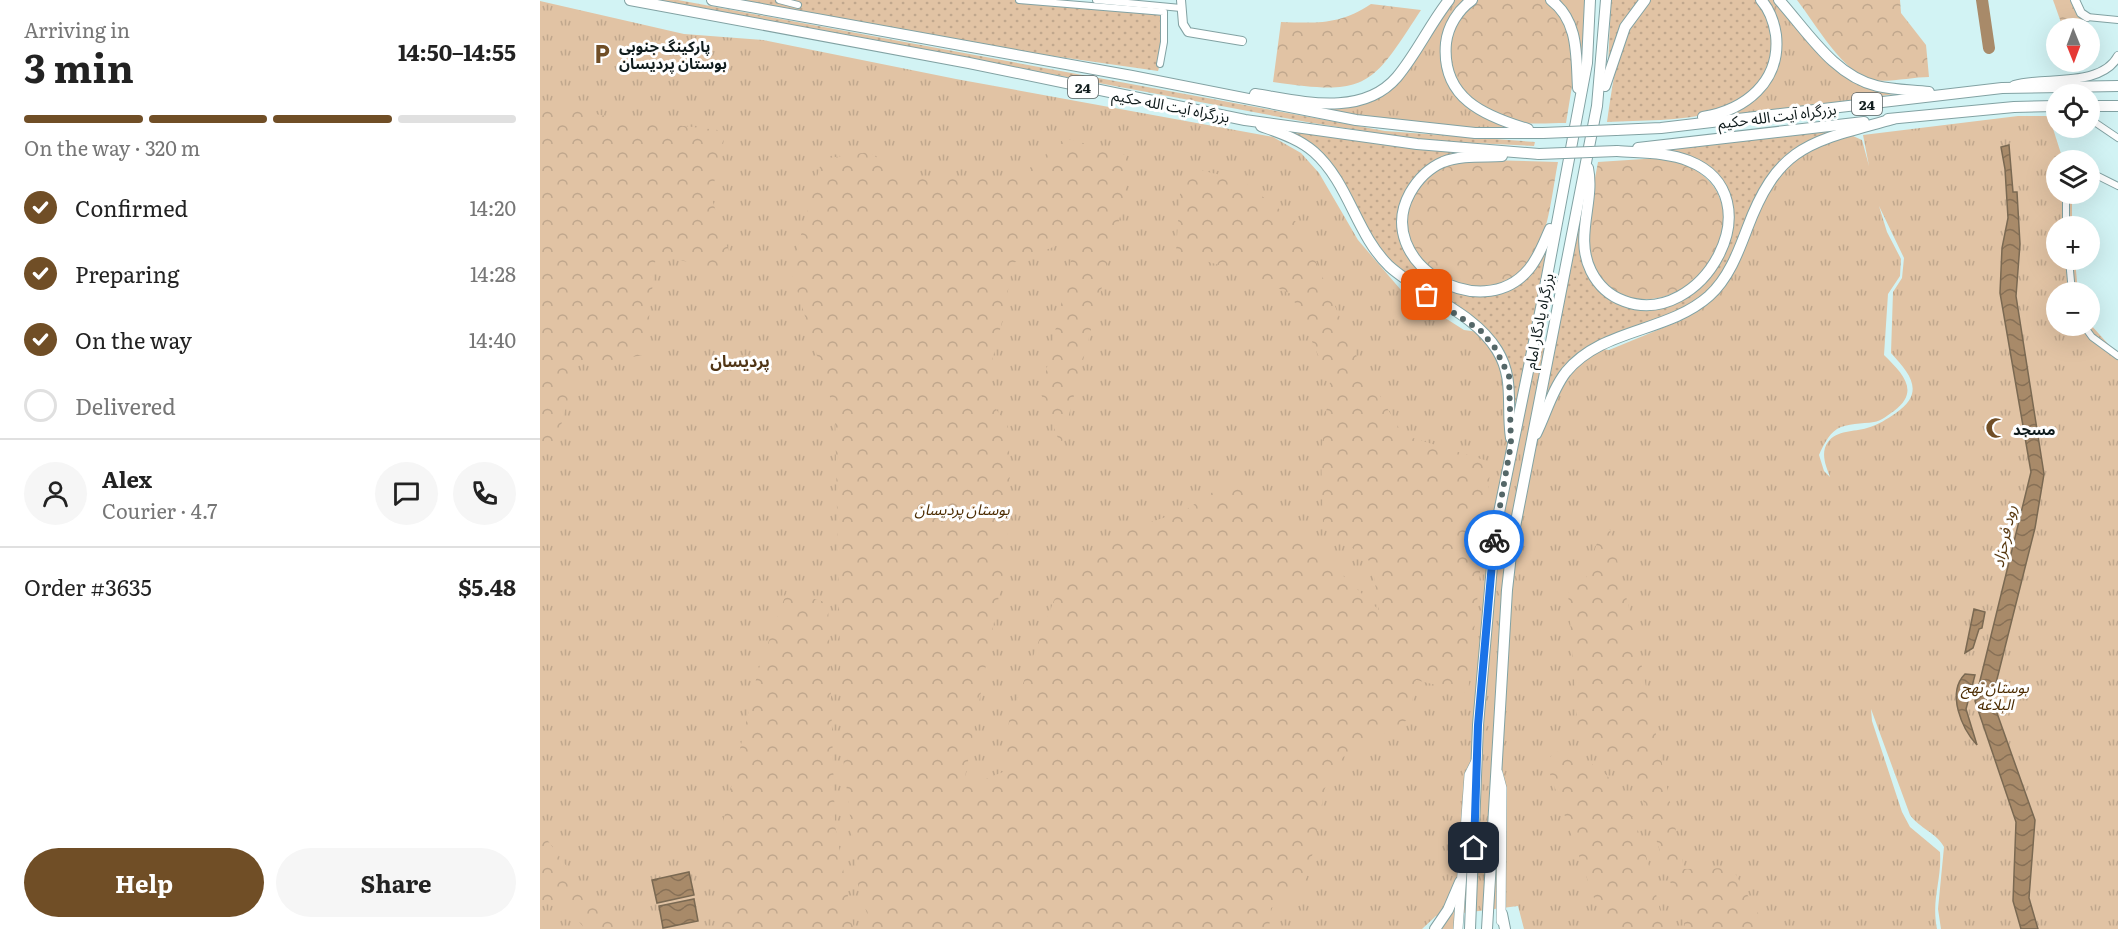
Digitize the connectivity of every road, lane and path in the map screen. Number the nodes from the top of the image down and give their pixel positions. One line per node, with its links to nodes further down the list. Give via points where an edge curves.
1 (630, 0): 34 (highway, بزرگراه آیت الله حکیم / 24)
2 (712, 0): 22 (highway, بزرگراه آیت الله حکیم / 24)
3 (779, 0): 16 (street)
4 (1019, 0): 21 (street, via 1164,12)
5 (1096, 0): 15 (street)
6 (1449, 0): 22 (highway, via 1392,82 1373,94 1348,102 1310,102)
7 (1472, 0): 37 (highway, via 1457,15 1447,38 1446,61 1452,82 1467,102 1489,116)
8 (1551, 0): 26 (highway, via 1568,19 1575,39)
9 (1590, 0): 26 (highway, بزرگراه یادگار امام, via 1587,63)
10 (1606, 0): 27 (highway, بزرگراه یادگار امام)
11 (1645, 0): 27 (highway, via 1624,27)
12 (1761, 0): 36 (highway, via 1772,20 1776,42 1773,67 1762,87 1732,109)
13 (1779, 0): 25 (highway, via 1847,72 1876,86)
14 (2076, 0): 17 (main road)
15 (1181, 4): 19 (main road, via 1188,32)
16 (798, 5)
17 (2087, 17): 18 (street)
18 (2118, 20)
19 (1242, 41)
20 (2118, 56): 24 (main road, via 2111,67 2098,75 2031,80)
21 (1160, 64)
22 (1132, 76): 37 (highway, بزرگراه آیت الله حکیم / 24, via 1388,124 1475,133)
23 (2118, 86): 24 (highway, بزرگراه آیت الله حکیم / 24)
24 (2002, 88): 25 (highway, بزرگراه آیت الله حکیم / 24)
25 (1944, 94): 36 (highway, بزرگراه آیت الله حکیم / 24)
26 (1578, 105): 44 (highway, بزرگراه یادگار امام)
27 (1597, 106): 41 (highway, بزرگراه یادگار امام)
28 (2046, 106): 31 (highway, بزرگراه آیت الله حکیم / 24)
29 (2100, 106): 30 (highway)
30 (2118, 106)
31 (2014, 107): 32 (street); 33 (highway, بزرگراه آیت الله حکیم / 24)
32 (2046, 110)
33 (1893, 119): 39 (highway, بزرگراه آیت الله حکیم / 24); 48 (highway, via 1813,142 1786,161 1760,196 1736,257 1719,285 1684,314 1608,342 1578,360 1558,384)
34 (1245, 120): 40 (highway, بزرگراه آیت الله حکیم / 24, via 1417,144); 47 (highway, via 1294,138 1314,152 1336,180 1387,264 1488,339 1509,376)
35 (2100, 126): 38 (street)
36 (1661, 128): 37 (highway, بزرگراه آیت الله حکیم / 24, bridge)
37 (1543, 133)
38 (2118, 138)
39 (1617, 151): 40 (highway, 24, bridge); 41 (highway, via 1689,160 1708,172 1727,200 1728,227 1718,257 1698,282 1664,303 1641,305 1621,300 1592,273 1584,246 1590,180)
40 (1539, 154): 44 (highway, via 1462,158 1429,170 1405,204 1406,243 1420,266 1438,280 1459,289 1488,291 1511,284 1529,270)
41 (1587, 161): 48 (highway, بزرگراه یادگار امام)
42 (2100, 177): 43 (street)
43 (2118, 186)
44 (1557, 215): 47 (highway, بزرگراه یادگار امام)
45 (2091, 336): 46 (street)
46 (2118, 356)
47 (1511, 444): 49 (highway, بزرگراه یادگار امام, via 1489,585)
48 (1531, 445): 50 (highway, بزرگراه یادگار امام, via 1507,590)
49 (1478, 759): 51 (main road, via 1469,776); 55 (highway, بزرگراه یادگار امام)
50 (1496, 766): 52 (main road, via 1502,788); 56 (highway, بزرگراه یادگار امام)
51 (1460, 882): 53 (highway); 54 (main road)
52 (1502, 914): 57 (main road); 58 (highway)
53 (1435, 929)
54 (1458, 929)
55 (1470, 929)
56 (1487, 929)
57 (1500, 929)
58 (1505, 929)

